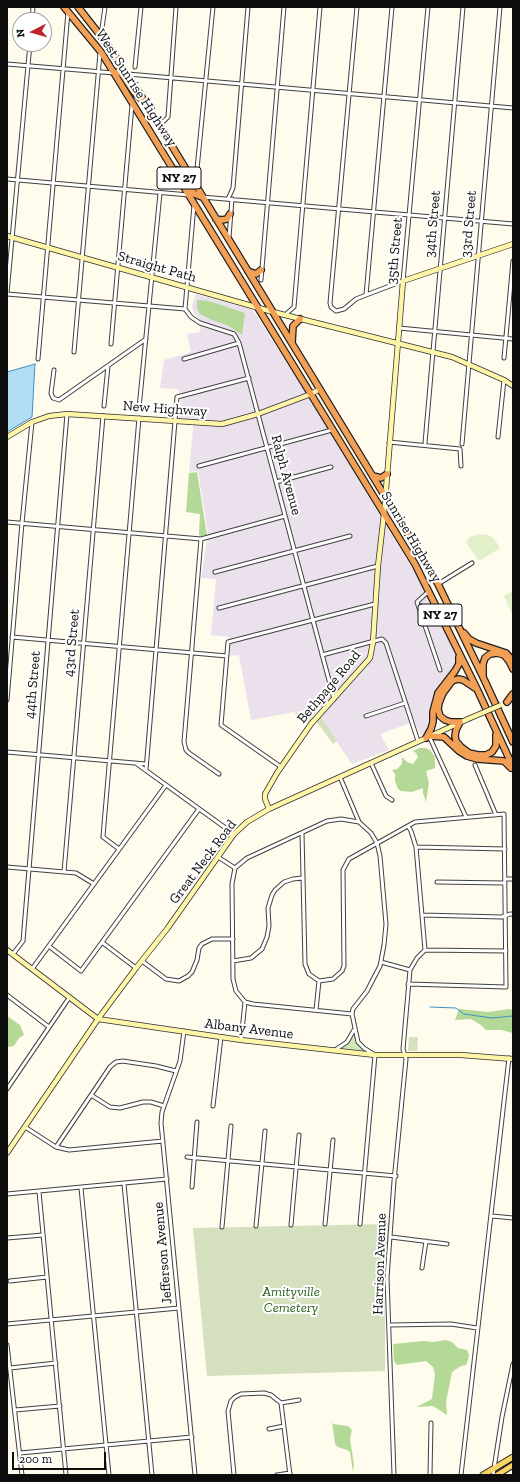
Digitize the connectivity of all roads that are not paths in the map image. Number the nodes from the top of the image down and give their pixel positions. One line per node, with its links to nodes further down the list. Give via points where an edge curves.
1 (64, 7): 15 (highway, West Sunrise Highway / NY 27)
2 (78, 7): 16 (highway, West Sunrise Highway / NY 27)
3 (105, 7): 16 (street)
4 (141, 7): 21 (street)
5 (176, 7): 26 (street)
6 (213, 7): 27 (street)
7 (248, 7): 28 (street)
8 (284, 7): 29 (street)
9 (320, 7): 30 (street)
10 (357, 7): 31 (street)
11 (392, 7): 32 (street)
12 (428, 7): 33 (street, 35th Street)
13 (463, 7): 35 (street, 34th Street)
14 (500, 7): 37 (street, 33rd Street)
15 (68, 12): 18 (highway, West Sunrise Highway / NY 27); 22 (street)
16 (101, 36): 25 (highway, West Sunrise Highway / NY 27)
17 (29, 52): 20 (street)
18 (100, 52): 23 (street); 24 (highway, West Sunrise Highway / NY 27)
19 (7, 64): 20 (street)
20 (28, 66): 22 (street); 43 (street)
21 (135, 68)
22 (63, 69): 23 (street); 44 (street)
23 (98, 72): 24 (street); 45 (street)
24 (114, 73): 34 (highway, West Sunrise Highway / NY 27); 36 (highway, via 122,74)
25 (128, 74): 26 (street); 36 (highway, West Sunrise Highway / NY 27)
26 (170, 78): 27 (street); 39 (street, via 168,117)
27 (206, 82): 28 (street); 41 (street, via 197,169 194,173)
28 (240, 84): 29 (street); 50 (street, via 233,188)
29 (277, 88): 30 (street); 51 (street)
30 (312, 90): 31 (street); 53 (street)
31 (349, 94): 32 (street); 54 (street)
32 (383, 96): 33 (street); 55 (street)
33 (420, 100): 35 (street); 57 (street, 35th Street)
34 (132, 102): 40 (highway, West Sunrise Highway / NY 27); 46 (street)
35 (455, 103): 37 (street); 58 (street, 34th Street)
36 (147, 105): 39 (highway, West Sunrise Highway / NY 27)
37 (491, 106): 38 (street); 60 (street, 33rd Street)
38 (513, 108)
39 (159, 124): 41 (highway, West Sunrise Highway / NY 27)
40 (167, 158): 48 (highway, West Sunrise Highway / NY 27); 49 (highway, via 194,194)
41 (188, 173): 49 (highway, West Sunrise Highway / NY 27)
42 (7, 179): 43 (street)
43 (17, 180): 44 (street); 62 (street)
44 (53, 183): 45 (street); 65 (street)
45 (88, 186): 46 (street); 67 (street)
46 (124, 190): 47 (street); 69 (street)
47 (160, 193): 48 (street); 73 (street)
48 (189, 195): 52 (highway, West Sunrise Highway / NY 27)
49 (202, 197): 50 (street); 59 (highway, West Sunrise Highway / NY 27)
50 (230, 199): 51 (street); 56 (street)
51 (267, 202): 53 (street); 71 (street)
52 (194, 203): 76 (street); 83 (highway, West Sunrise Highway / NY 27)
53 (302, 205): 54 (street); 86 (street, via 294,307)
54 (339, 209): 55 (street); 78 (street, via 331,308 344,309)
55 (372, 212): 57 (street); 78 (street)
56 (230, 214): 59 (highway, via 227,219); 63 (street)
57 (409, 215): 58 (street); 75 (street, 35th Street)
58 (445, 218): 60 (street); 70 (street, 34th Street)
59 (216, 219): 63 (highway, West Sunrise Highway / NY 27)
60 (481, 221): 61 (street); 66 (street, 33rd Street)
61 (513, 224)
62 (10, 237): 65 (main road, Straight Path); 77 (street)
63 (229, 240): 72 (highway, West Sunrise Highway / NY 27)
64 (513, 244): 66 (main road)
65 (48, 247): 67 (main road, Straight Path); 79 (street)
66 (477, 256): 70 (main road); 90 (street, 33rd Street)
67 (82, 257): 69 (main road, Straight Path); 80 (street)
68 (513, 261): 91 (street)
69 (118, 268): 73 (main road, Straight Path); 81 (street)
70 (440, 269): 75 (main road); 89 (street, 34th Street)
71 (261, 270): 72 (highway, via 256,274); 74 (street)
72 (248, 271): 85 (highway, West Sunrise Highway / NY 27)
73 (152, 277): 76 (main road, Straight Path); 82 (street)
74 (261, 280)
75 (403, 281): 78 (street); 88 (main road, 35th Street)
76 (187, 287): 83 (main road, Straight Path); 84 (street)
77 (7, 293): 79 (street)
78 (366, 295)
79 (43, 297): 80 (street); 102 (street)
80 (78, 300): 81 (street); 99 (street)
81 (115, 303): 82 (street); 96 (street)
82 (149, 306): 84 (street); 92 (street)
83 (257, 307): 85 (main road, Straight Path); 98 (highway, West Sunrise Highway / NY 27)
84 (185, 310): 94 (street, via 200,323 234,334)
85 (273, 312): 86 (main road, Straight Path); 95 (highway, West Sunrise Highway / NY 27)
86 (285, 315): 87 (main road, Straight Path)
87 (300, 319): 95 (highway, via 294,326); 97 (main road, Straight Path)
88 (399, 328): 89 (street); 97 (main road, 35th Street)
89 (435, 332): 90 (street); 100 (street, 34th Street)
90 (470, 335): 91 (street); 104 (street, 33rd Street)
91 (506, 338): 93 (street); 101 (street)
92 (146, 339): 105 (street); 113 (street)
93 (513, 339)
94 (240, 343): 103 (street); 107 (street, Ralph Avenue)
95 (292, 343): 110 (highway, Sunrise Highway / NY 27)
96 (111, 344)
97 (398, 344): 100 (main road); 123 (main road, 35th Street)
98 (283, 349): 111 (highway, Sunrise Highway / NY 27)
99 (74, 352)
100 (433, 353): 104 (main road); 124 (street, 34th Street)
101 (504, 358)
102 (38, 359)
103 (184, 359)
104 (468, 364): 108 (main road); 125 (street, 33rd Street)
105 (108, 365): 106 (street, via 59,400 53,398 51,393); 112 (street)
106 (54, 370)
107 (249, 378): 115 (street, Ralph Avenue); 118 (street, via 177,397)
108 (504, 380): 109 (main road); 122 (street)
109 (513, 386)
110 (320, 389): 111 (main road, New Highway); 131 (highway, Sunrise Highway / NY 27)
111 (311, 394): 115 (main road, New Highway); 120 (highway, Sunrise Highway / NY 27)
112 (104, 406)
113 (139, 408)
114 (67, 414): 116 (main road, New Highway); 119 (main road, New Highway, via 49,416); 138 (street, 44th Street)
115 (258, 414): 118 (main road, New Highway, via 222,424); 126 (street, Ralph Avenue)
116 (103, 416): 117 (main road, New Highway); 139 (street, 43rd Street)
117 (139, 418): 118 (main road, New Highway); 140 (street)
118 (175, 421): 141 (street)
119 (32, 422): 121 (main road, New Highway); 137 (street)
120 (333, 430): 126 (street); 134 (highway, Sunrise Highway / NY 27)
121 (7, 437)
122 (498, 437)
123 (389, 442): 128 (street, via 460,449); 130 (main road, 35th Street)
124 (425, 443)
125 (462, 444)
126 (267, 447): 127 (street); 132 (street, Ralph Avenue)
127 (199, 466)
128 (461, 466)
129 (331, 467): 132 (street)
130 (387, 474): 131 (highway, via 381,478); 133 (main road, 35th Street)
131 (373, 476): 133 (highway, Sunrise Highway / NY 27)
132 (276, 482): 135 (street, Ralph Avenue)
133 (385, 496): 134 (main road, Bethpage Road); 148 (highway, Sunrise Highway / NY 27)
134 (384, 514): 146 (main road, Bethpage Road); 150 (highway, Sunrise Highway / NY 27)
135 (285, 516): 143 (street); 144 (street, Ralph Avenue)
136 (7, 522): 137 (street)
137 (22, 523): 138 (street); 155 (street)
138 (57, 526): 139 (street); 156 (street, 44th Street)
139 (93, 529): 140 (street); 158 (street, 43rd Street)
140 (129, 532): 141 (street); 159 (street)
141 (165, 536): 143 (street); 160 (street)
142 (350, 536): 144 (street)
143 (201, 539): 162 (street)
144 (294, 551): 147 (street); 149 (street, Ralph Avenue)
145 (472, 562): 148 (street)
146 (378, 566): 149 (street); 151 (main road, Bethpage Road)
147 (214, 572)
148 (438, 584): 154 (highway, Sunrise Highway / NY 27)
149 (304, 586): 152 (street); 153 (street, Ralph Avenue)
150 (429, 591): 161 (highway, Sunrise Highway / NY 27); 167 (street, via 417,602)
151 (375, 604): 153 (street); 157 (main road, Bethpage Road)
152 (220, 608)
153 (312, 620): 163 (street, Ralph Avenue); 164 (street, via 228,642)
154 (459, 628): 165 (highway, via 469,639 506,653); 168 (highway, Sunrise Highway / NY 27)
155 (12, 637): 156 (street); 172 (street)
156 (48, 640): 158 (street); 183 (street, 44th Street)
157 (373, 642): 163 (street); 171 (main road, Bethpage Road, via 370,658); 174 (street, via 382,639 386,643)
158 (83, 644): 159 (street); 184 (street, 43rd Street)
159 (119, 647): 160 (street); 185 (street)
160 (156, 650): 162 (street); 188 (street)
161 (458, 650): 169 (highway, Sunrise Highway / NY 27); 179 (highway, via 459,664 438,693 433,722)
162 (191, 653): 164 (street); 193 (street, via 184,742 188,753)
163 (322, 655): 171 (street, Ralph Avenue)
164 (227, 656): 190 (street, via 221,725)
165 (513, 661)
166 (513, 669): 168 (highway, via 504,656 490,654 483,664)
167 (440, 670)
168 (483, 677): 178 (highway, Sunrise Highway / NY 27)
169 (477, 689): 176 (highway, via 458,679 452,681 443,693 438,709 440,716 451,722); 177 (highway, Sunrise Highway / NY 27)
170 (513, 694): 173 (highway)
171 (334, 699): 190 (main road, Bethpage Road, via 311,724)
172 (7, 700)
173 (508, 702): 176 (main road, Great Neck Road, bridge)
174 (405, 703): 175 (street); 180 (street)
175 (366, 716)
176 (460, 722): 177 (highway, via 454,736 456,742 469,753 478,755 492,752 496,746); 179 (main road, Great Neck Road)
177 (495, 729): 191 (highway, Sunrise Highway / NY 27)
178 (511, 736): 181 (highway, Sunrise Highway / NY 27)
179 (427, 737): 180 (main road, Great Neck Road); 191 (highway, via 444,738 468,756 504,761); 200 (street)
180 (418, 741): 187 (main road, Great Neck Road)
181 (513, 742)
182 (7, 752): 183 (street)
183 (38, 755): 184 (street); 212 (street, 44th Street)
184 (74, 758): 185 (street); 213 (street, 43rd Street)
185 (109, 761): 186 (street); 207 (street, via 103,836)
186 (135, 763): 188 (street); 192 (street)
187 (371, 763): 194 (main road, Great Neck Road); 196 (street, via 386,796)
188 (146, 764): 192 (street)
189 (475, 765): 199 (street)
190 (281, 767): 197 (main road, Bethpage Road, via 265,794)
191 (513, 768)
192 (146, 770): 195 (street)
193 (219, 774)
194 (340, 777): 197 (main road, Great Neck Road); 201 (street)
195 (166, 785): 198 (street); 207 (street)
196 (392, 800)
197 (269, 809): 204 (main road, Great Neck Road, via 247,822)
198 (200, 810): 204 (street); 224 (street)
199 (496, 815): 200 (street); 208 (street, via 504,814)
200 (466, 817): 202 (street, via 416,822)
201 (359, 822): 203 (street, via 334,820); 205 (street)
202 (408, 826): 205 (street); 206 (street)
203 (302, 833): 211 (street, via 247,858); 214 (street)
204 (234, 834): 209 (main road, Great Neck Road)
205 (377, 843): 232 (street, via 386,924); 236 (street, via 345,864 344,966 342,972 333,979)
206 (416, 847): 208 (street); 221 (street)
207 (119, 849): 219 (street)
208 (505, 849): 215 (street)
209 (218, 857): 211 (street); 230 (main road, Great Neck Road)
210 (7, 867): 212 (street)
211 (236, 868): 223 (street, via 232,884)
212 (29, 869): 213 (street); 229 (street, 44th Street, via 23,941)
213 (64, 872): 219 (street, via 76,872)
214 (303, 878): 231 (street, via 284,882 272,895 268,908 267,938 262,949 251,958); 236 (street, via 305,964 309,974)
215 (505, 879): 216 (street); 218 (street)
216 (513, 879)
217 (437, 882): 218 (street)
218 (505, 883): 222 (street)
219 (94, 884): 225 (street)
220 (513, 914): 222 (street)
221 (422, 915): 222 (street); 227 (street)
222 (506, 916): 228 (street)
223 (233, 939): 230 (street, via 212,939 202,944 192,972 179,981 166,979); 231 (street)
224 (103, 943): 225 (street, via 81,971); 233 (street)
225 (50, 947): 234 (street)
226 (7, 950): 229 (main road, Albany Avenue)
227 (425, 950): 228 (street); 235 (street)
228 (506, 951): 237 (street, via 506,986)
229 (13, 954): 234 (main road, Albany Avenue)
230 (142, 961): 233 (main road, Great Neck Road)
231 (233, 961): 240 (street, via 234,985)
232 (381, 962): 235 (street); 242 (street, via 367,992)
233 (136, 968): 243 (main road, Great Neck Road)
234 (32, 970): 239 (main road, Albany Avenue)
235 (410, 970): 237 (street, Harrison Avenue)
236 (319, 981): 241 (street)
237 (408, 984): 251 (street, Harrison Avenue, via 403,1049)
238 (7, 995): 244 (street)
239 (69, 998): 243 (main road, Albany Avenue); 244 (street)
240 (245, 1002): 241 (street); 248 (street)
241 (316, 1010): 242 (street)
242 (352, 1014): 245 (street)
243 (98, 1019): 246 (main road, Albany Avenue); 260 (main road, Great Neck Road)
244 (49, 1027): 254 (street)
245 (354, 1030): 249 (street, via 347,1042); 250 (street, via 358,1042)
246 (184, 1031): 247 (main road, Albany Avenue); 253 (street, Jefferson Avenue)
247 (221, 1037): 248 (main road, Albany Avenue); 257 (street)
248 (241, 1040): 249 (main road, Albany Avenue)
249 (335, 1050): 250 (main road, Albany Avenue)
250 (375, 1054): 251 (main road, Albany Avenue); 273 (street)
251 (405, 1055): 252 (main road, Albany Avenue, via 461,1055); 274 (street, Harrison Avenue)
252 (511, 1059): 281 (street)
253 (176, 1071): 255 (street, via 123,1061 116,1062); 256 (street, Jefferson Avenue)
254 (7, 1089)
255 (91, 1095): 256 (street, via 110,1107 120,1108 143,1102); 265 (street)
256 (164, 1106): 263 (street, Jefferson Avenue, via 161,1117)
257 (213, 1106)
258 (197, 1122): 268 (street)
259 (231, 1126): 269 (street)
260 (25, 1127): 265 (street); 266 (main road, Great Neck Road)
261 (265, 1131): 270 (street)
262 (299, 1135): 271 (street)
263 (163, 1140): 265 (street, via 69,1150); 275 (street, Jefferson Avenue)
264 (333, 1140): 272 (street)
265 (56, 1146)
266 (7, 1153)
267 (187, 1157): 268 (street)
268 (194, 1158): 269 (street); 277 (street)
269 (228, 1161): 270 (street); 287 (street)
270 (262, 1164): 271 (street); 286 (street)
271 (296, 1167): 272 (street); 285 (street)
272 (330, 1170): 273 (street); 283 (street)
273 (364, 1173): 274 (street); 284 (street)
274 (396, 1176): 289 (street, Harrison Avenue)
275 (167, 1179): 276 (street); 296 (street, Jefferson Avenue)
276 (124, 1184): 278 (street); 297 (street)
277 (192, 1187)
278 (81, 1188): 279 (street); 298 (street)
279 (39, 1192): 280 (street); 288 (street)
280 (7, 1194)
281 (492, 1216): 282 (street); 302 (street)
282 (513, 1218)
283 (325, 1224)
284 (360, 1224)
285 (291, 1225)
286 (256, 1226)
287 (222, 1227)
288 (43, 1235): 290 (street); 294 (street)
289 (391, 1237): 291 (street); 301 (street, Harrison Avenue, via 387,1278)
290 (7, 1238)
291 (426, 1241): 292 (street); 293 (street)
292 (447, 1244)
293 (422, 1268)
294 (47, 1277): 295 (street); 299 (street)
295 (10, 1281)
296 (179, 1308): 297 (street); 316 (street, Jefferson Avenue)
297 (136, 1312): 298 (street); 317 (street)
298 (94, 1316): 299 (street); 318 (street)
299 (51, 1320): 300 (street); 304 (street)
300 (7, 1324)
301 (389, 1325): 302 (street, via 451,1324); 332 (street, Harrison Avenue)
302 (477, 1328): 334 (street)
303 (7, 1345): 306 (street)
304 (56, 1363): 306 (street); 311 (street)
305 (513, 1364): 323 (street)
306 (10, 1368): 307 (street)
307 (13, 1395): 308 (street); 312 (street)
308 (7, 1396)
309 (299, 1400): 310 (street)
310 (281, 1403): 314 (street); 330 (street, via 264,1393 241,1394 231,1401 228,1411)
311 (60, 1406): 312 (street); 319 (street)
312 (15, 1410): 320 (street)
313 (431, 1423): 333 (street)
314 (284, 1426): 315 (street); 324 (street)
315 (269, 1429)
316 (192, 1437): 317 (street); 329 (street, Jefferson Avenue)
317 (149, 1441): 318 (street); 328 (street)
318 (106, 1445): 319 (street); 327 (street)
319 (64, 1449): 320 (street); 326 (street)
320 (20, 1453): 325 (street)
321 (513, 1457): 323 (main road)
322 (513, 1465): 337 (main road)
323 (494, 1468): 335 (main road); 336 (street)
324 (290, 1474): 331 (street)
325 (22, 1475)
326 (66, 1475)
327 (109, 1475)
328 (152, 1475)
329 (195, 1475)
330 (234, 1475)
331 (278, 1475)
332 (394, 1475)
333 (430, 1475)
334 (461, 1475)
335 (483, 1475)
336 (494, 1475)
337 (497, 1475)

